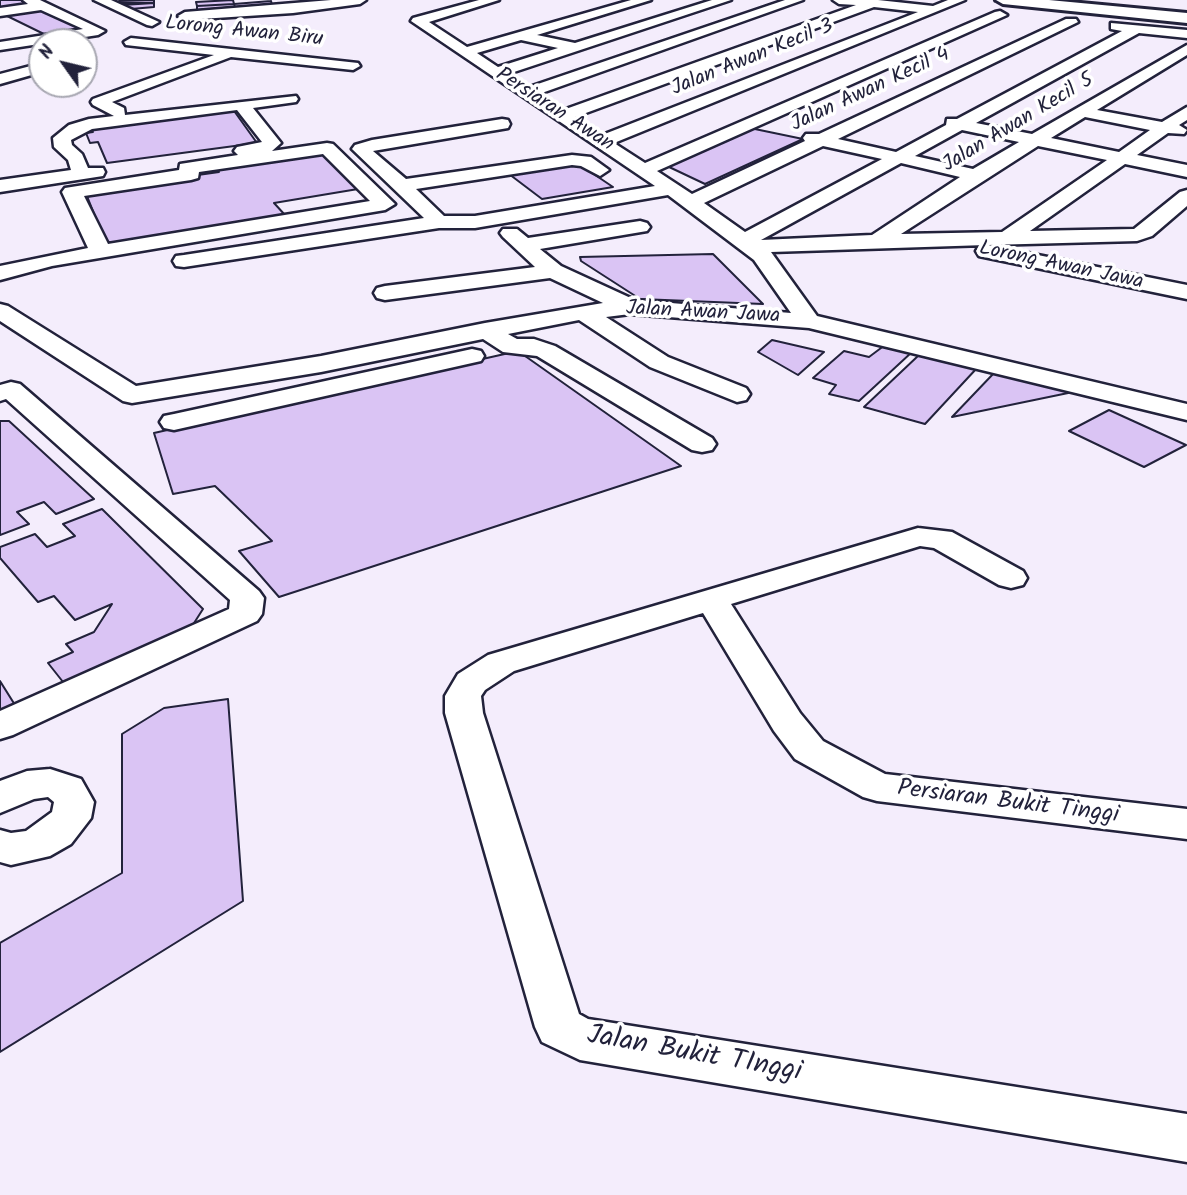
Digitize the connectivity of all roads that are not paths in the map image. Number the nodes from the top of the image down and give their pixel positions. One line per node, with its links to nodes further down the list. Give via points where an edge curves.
1 (100, 0): 25 (street)
2 (182, 0): 27 (street)
3 (357, 0): 14 (street)
4 (493, 0): 34 (street, Persiaran Awan, via 418,20)
5 (724, 0): 20 (street)
6 (797, 0): 24 (street)
7 (839, 0): 13 (street)
8 (1056, 0): 21 (main road)
9 (578, 2): 16 (street)
10 (640, 2): 16 (street); 20 (street)
11 (1041, 2): 18 (main road); 22 (main road)
12 (35, 3): 19 (street); 28 (street)
13 (872, 3): 17 (street); 31 (street)
14 (292, 4): 27 (street)
15 (965, 8): 17 (street, Jalan Awan Kecil 3); 18 (street)
16 (614, 9): 35 (street)
17 (936, 9): 38 (street, Jalan Awan Kecil 3)
18 (1005, 11): 44 (street)
19 (0, 12)
20 (686, 12): 24 (street); 40 (street)
21 (1187, 12)
22 (1187, 18)
23 (1047, 20): 26 (street)
24 (736, 21): 31 (street); 45 (street)
25 (152, 22)
26 (1085, 23): 29 (street); 46 (street, Jalan Awan Kecil 4)
27 (176, 24): 43 (street, Lorong Awan Biru, via 125,43)
28 (91, 28)
29 (1138, 28): 33 (street); 53 (street)
30 (464, 29): 34 (street)
31 (795, 32): 38 (street); 49 (street)
32 (8, 34): 36 (street)
33 (1187, 34)
34 (439, 36): 42 (street, Persiaran Awan)
35 (520, 36): 40 (street); 42 (street)
36 (28, 40)
37 (28, 41): 39 (street)
38 (851, 43): 44 (street); 57 (street, Jalan Awan Kecil 3)
39 (0, 46)
40 (576, 48): 45 (street); 52 (street)
41 (1187, 49): 48 (street, Jalan Awan Kecil 5)
42 (465, 52): 52 (street, Persiaran Awan)
43 (233, 54): 47 (street, Lorong Awan Biru); 66 (street, via 93,104)
44 (910, 54): 46 (street); 60 (street)
45 (628, 58): 49 (street); 59 (street)
46 (982, 64): 53 (street); 67 (street, Jalan Awan Kecil 4)
47 (353, 66)
48 (1158, 68): 51 (street); 58 (street, Jalan Awan Kecil 5)
49 (690, 70): 57 (street); 71 (street)
50 (28, 71): 55 (street)
51 (1177, 71)
52 (496, 73): 59 (street, Persiaran Awan)
53 (1055, 73): 54 (street); 75 (street)
54 (1079, 77)
55 (0, 79)
56 (1103, 81): 58 (street)
57 (748, 84): 60 (street); 65 (street, Jalan Awan Kecil 3)
58 (1126, 85): 68 (street, Jalan Awan Kecil 5)
59 (527, 93): 71 (street, Persiaran Awan)
60 (810, 97): 62 (street); 74 (street)
61 (290, 99): 63 (street)
62 (834, 102)
63 (241, 105): 88 (street, via 75,129 62,138 63,148 76,158); 88 (street, via 271,146)
64 (857, 107): 67 (street)
65 (684, 109): 74 (street); 82 (street, Jalan Awan Kecil 3)
66 (118, 111)
67 (884, 111): 70 (street); 80 (street, Jalan Awan Kecil 4)
68 (1084, 112): 76 (street); 81 (street, Jalan Awan Kecil 5)
69 (1187, 112): 76 (street)
70 (911, 114)
71 (562, 116): 82 (street, Persiaran Awan)
72 (936, 119): 75 (street)
73 (502, 124): 91 (street, via 360,149)
74 (749, 124): 77 (street); 86 (street)
75 (960, 124): 81 (street); 83 (street)
76 (1165, 127): 78 (street); 84 (street)
77 (773, 129)
78 (1187, 132)
79 (797, 135): 80 (street)
80 (821, 140): 83 (street); 96 (street, Jalan Awan Kecil 4)
81 (1036, 140): 84 (street); 90 (street, Jalan Awan Kecil 5)
82 (602, 141): 86 (street, Persiaran Awan)
83 (898, 158): 90 (street); 102 (street)
84 (1121, 158): 87 (street); 99 (street)
85 (600, 170): 89 (street, via 572,160)
86 (643, 170): 93 (street, Persiaran Awan)
87 (1187, 171)
88 (82, 174): 92 (street)
89 (462, 175): 91 (street); 95 (street)
90 (976, 175): 101 (street, Jalan Awan Kecil 5)
91 (402, 185): 97 (street)
92 (0, 186)
93 (672, 188): 96 (street, Persiaran Awan); 97 (street, via 475,222)
94 (1187, 196): 99 (street, via 1140,234)
95 (491, 199)
96 (690, 202): 102 (street, Persiaran Awan)
97 (439, 222): 105 (street)
98 (640, 227): 106 (street, via 516,239)
99 (1007, 238): 100 (street)
100 (936, 239): 101 (street); 109 (street, Lorong Awan Jawa)
101 (877, 241): 102 (street)
102 (748, 244): 114 (street, Persiaran Awan, via 762,256)
103 (101, 252): 103 (street, via 372,207 385,204 327,148 187,168 191,174 72,192); 104 (street)
104 (37, 264): 107 (street); 108 (street)
105 (166, 264)
106 (554, 271): 110 (street); 111 (street)
107 (0, 273)
108 (85, 276)
109 (1187, 292)
110 (385, 293)
111 (630, 307): 113 (street, Jalan Awan Jawa); 114 (street, Jalan Awan Jawa)
112 (0, 311): 115 (street, Jalan Awan Jawa, via 132,396)
113 (583, 312): 115 (street, Jalan Awan Jawa); 118 (street, via 659,362)
114 (809, 321): 119 (street, Jalan Awan Jawa)
115 (485, 330): 116 (street)
116 (512, 347): 120 (street); 121 (street, via 534,346 546,351)
117 (0, 393): 124 (street, via 10,390 247,598 245,614)
118 (737, 394)
119 (1187, 412)
120 (174, 422)
121 (702, 444)
122 (1011, 578): 123 (street, via 941,539 925,536)
123 (712, 599): 126 (street, Persiaran Bukit Tinggi, via 809,750 877,787); 128 (street, Jalan Bukit TInggi, via 501,663 471,682 463,696 464,713 559,1027 580,1039)
124 (0, 726)
125 (9, 791): 127 (street, via 50,783 67,789 74,802 71,818 56,833 35,845)
126 (1187, 824)
127 (0, 846)
128 (1187, 1138)

